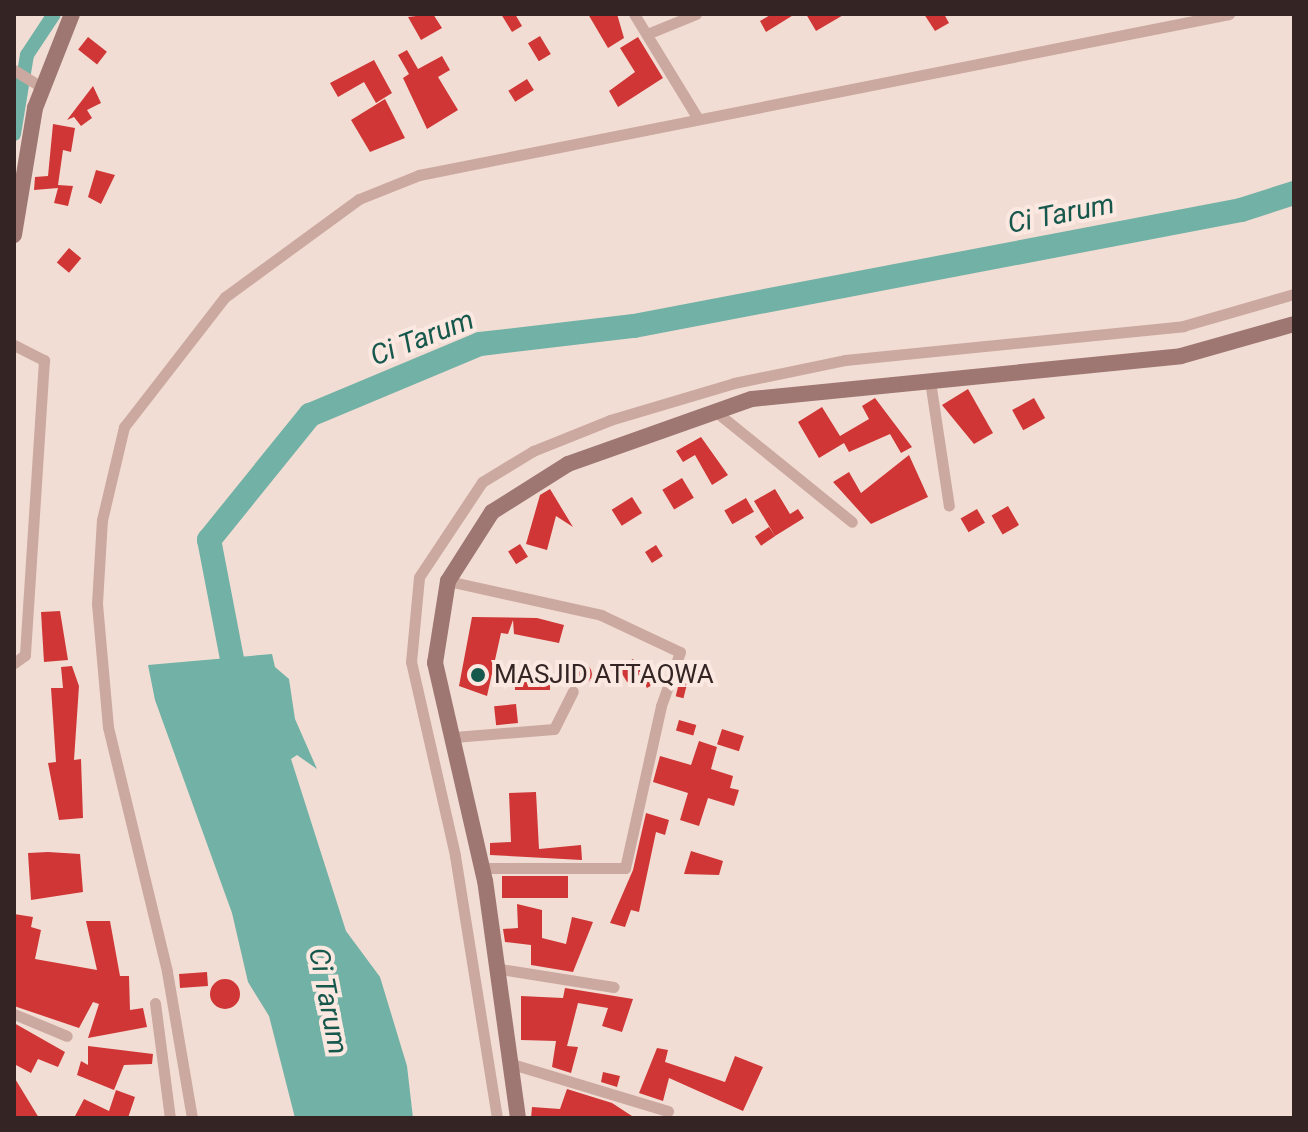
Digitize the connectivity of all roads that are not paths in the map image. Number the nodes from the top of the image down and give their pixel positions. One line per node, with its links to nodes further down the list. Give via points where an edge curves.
1 (72, 14): 7 (street)
2 (634, 14): 5 (street)
3 (1229, 14): 8 (street)
4 (692, 15): 5 (street)
5 (647, 34): 8 (street)
6 (14, 70): 7 (street)
7 (36, 84): 9 (street)
8 (698, 119): 31 (street, via 419,175 359,199 225,297 124,427 102,520 99,648 119,784 167,971)
9 (14, 235)
10 (1294, 294): 32 (street, via 1183,326 845,360 734,383 597,425 482,482 419,577 411,662 455,855)
11 (1294, 324): 13 (street, via 1181,356)
12 (14, 345): 18 (street, via 44,360 25,655)
13 (930, 381): 14 (street, via 752,399); 15 (street)
14 (715, 411): 16 (street); 17 (street, via 526,486 480,527)
15 (949, 506)
16 (852, 522)
17 (448, 581): 20 (street, via 435,663); 21 (street, via 601,615 680,652 661,706 625,868)
18 (14, 663)
19 (573, 691): 20 (street, via 554,729)
20 (454, 737): 21 (street)
21 (482, 868): 22 (street)
22 (500, 969): 23 (street); 28 (street)
23 (614, 987)
24 (155, 1003): 30 (street)
25 (17, 1016): 26 (street); 27 (street)
26 (14, 1031)
27 (67, 1036)
28 (512, 1064): 29 (street); 33 (street)
29 (668, 1111)
30 (170, 1118)
31 (192, 1118)
32 (497, 1118)
33 (518, 1118)

